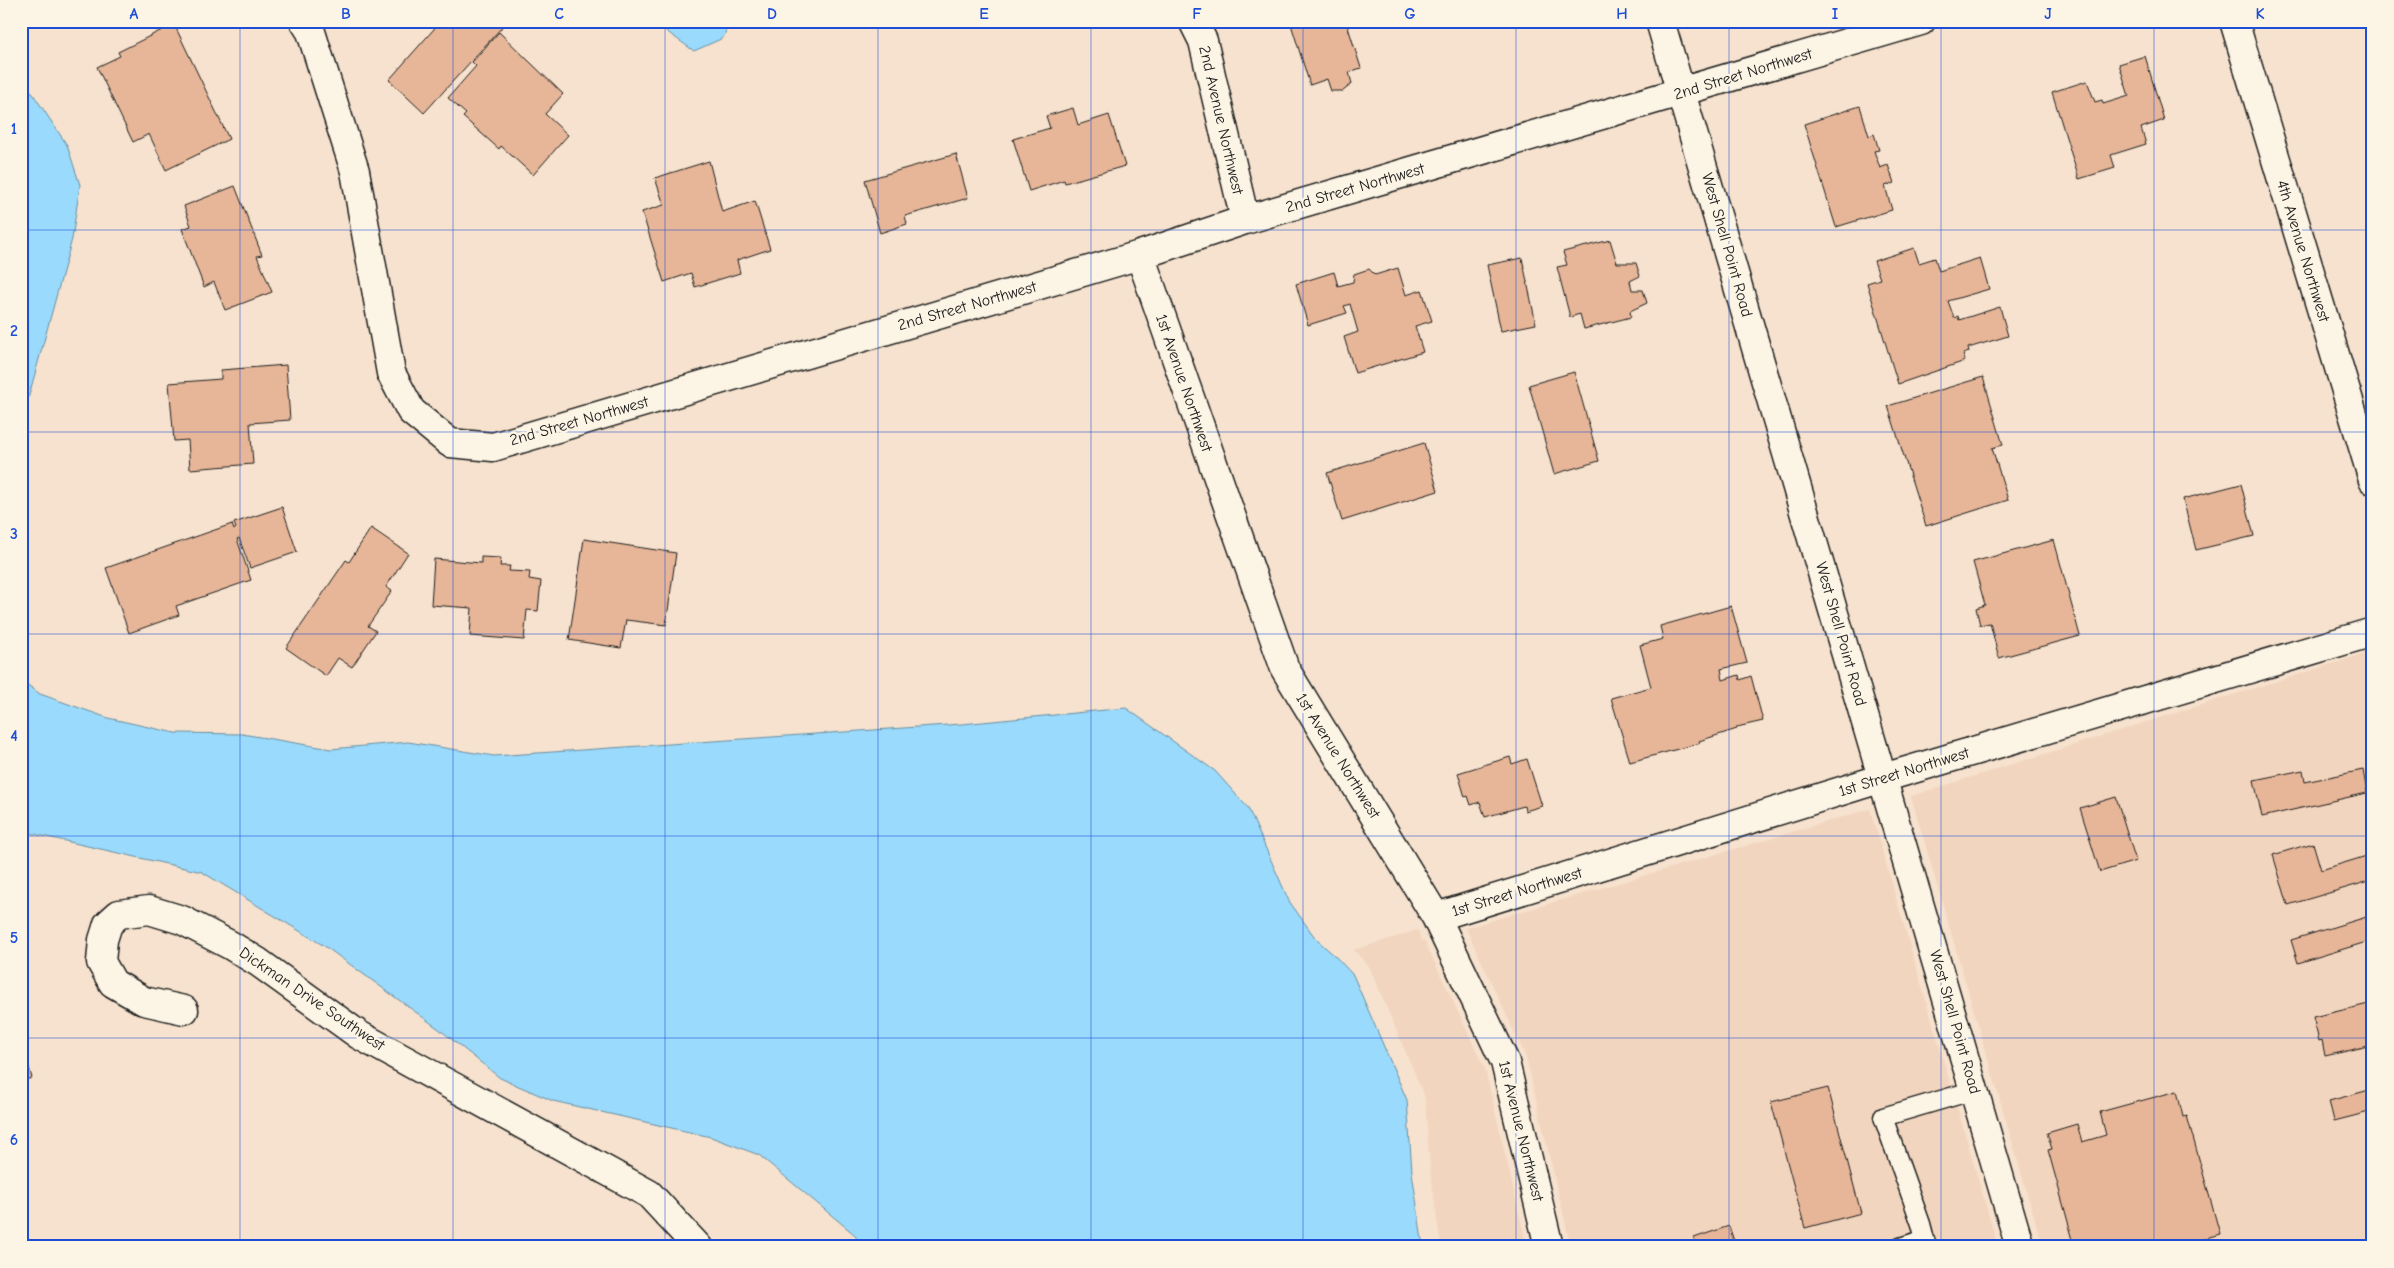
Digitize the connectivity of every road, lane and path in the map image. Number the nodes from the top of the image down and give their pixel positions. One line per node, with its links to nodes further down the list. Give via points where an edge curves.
1 (304, 21): 8 (street, 2nd Street Northwest, via 311,32 355,171 391,373 411,411 450,443 493,447)
2 (1193, 21): 7 (street, 2nd Avenue Northwest, via 1203,41)
3 (1660, 21): 6 (street, West Shell Point Road)
4 (1921, 21): 6 (street, 2nd Street Northwest)
5 (2234, 21): 9 (street, 4th Avenue Northwest)
6 (1682, 93): 7 (street, 2nd Street Northwest); 11 (street, West Shell Point Road)
7 (1245, 220): 8 (street, 2nd Street Northwest)
8 (1140, 256): 12 (street, 1st Avenue Northwest, via 1285,670)
9 (2373, 480)
10 (2373, 632): 11 (street, 1st Street Northwest)
11 (1883, 778): 12 (street, 1st Street Northwest); 14 (street, West Shell Point Road)
12 (1436, 917): 17 (street, 1st Avenue Northwest, via 1505,1062)
13 (184, 1010): 16 (street, Dickman Drive Southwest, via 144,1001 113,983 101,962 101,955 108,924 118,914 149,910 182,920 230,945 359,1034 650,1194)
14 (1974, 1090): 15 (lane, via 1883,1117); 19 (street, West Shell Point Road)
15 (1926, 1243): 18 (lane)
16 (698, 1247)
17 (1549, 1247)
18 (1900, 1247)
19 (2020, 1247)

